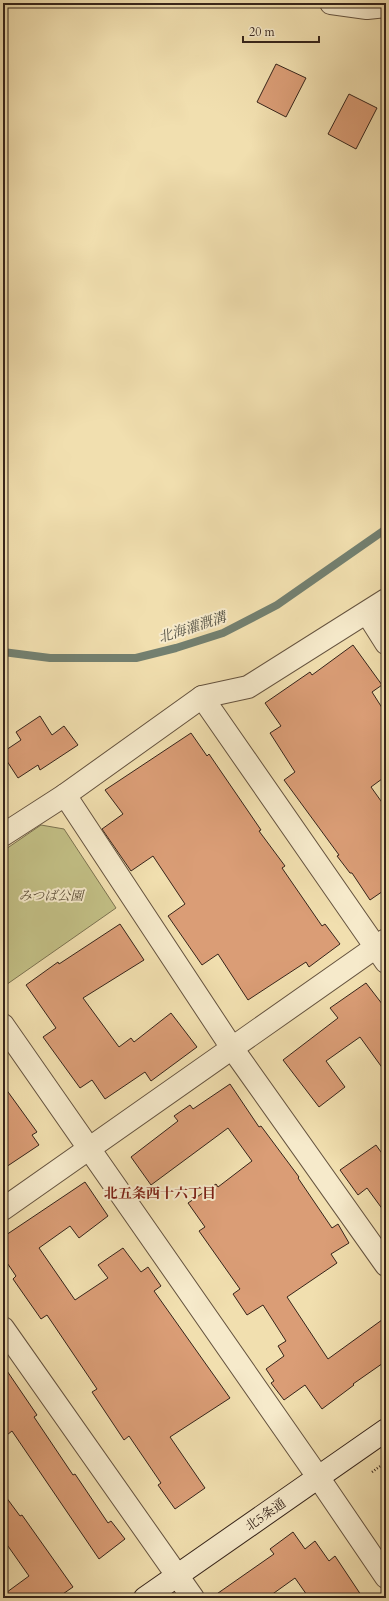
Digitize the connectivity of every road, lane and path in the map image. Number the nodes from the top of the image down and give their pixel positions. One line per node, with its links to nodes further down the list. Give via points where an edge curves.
1 (331, 3): 2 (street, via 367,8)
2 (386, 6)
3 (386, 600): 4 (street)
4 (366, 613): 5 (street); 6 (street, via 248,686)
5 (386, 643)
6 (202, 697): 7 (street); 9 (street)
7 (65, 795): 8 (street); 11 (street)
8 (3, 836)
9 (383, 950): 11 (street)
10 (3, 1026): 12 (street)
11 (232, 1048): 12 (street); 14 (street)
12 (90, 1149): 13 (street); 17 (street)
13 (3, 1209)
14 (386, 1265)
15 (3, 1328): 18 (street)
16 (386, 1430): 17 (street, 北5条通)
17 (318, 1477): 18 (street, 北5条通); 19 (street)
18 (177, 1575): 20 (street, 北5条通); 21 (street)
19 (386, 1577)
20 (145, 1598)
21 (193, 1598)

